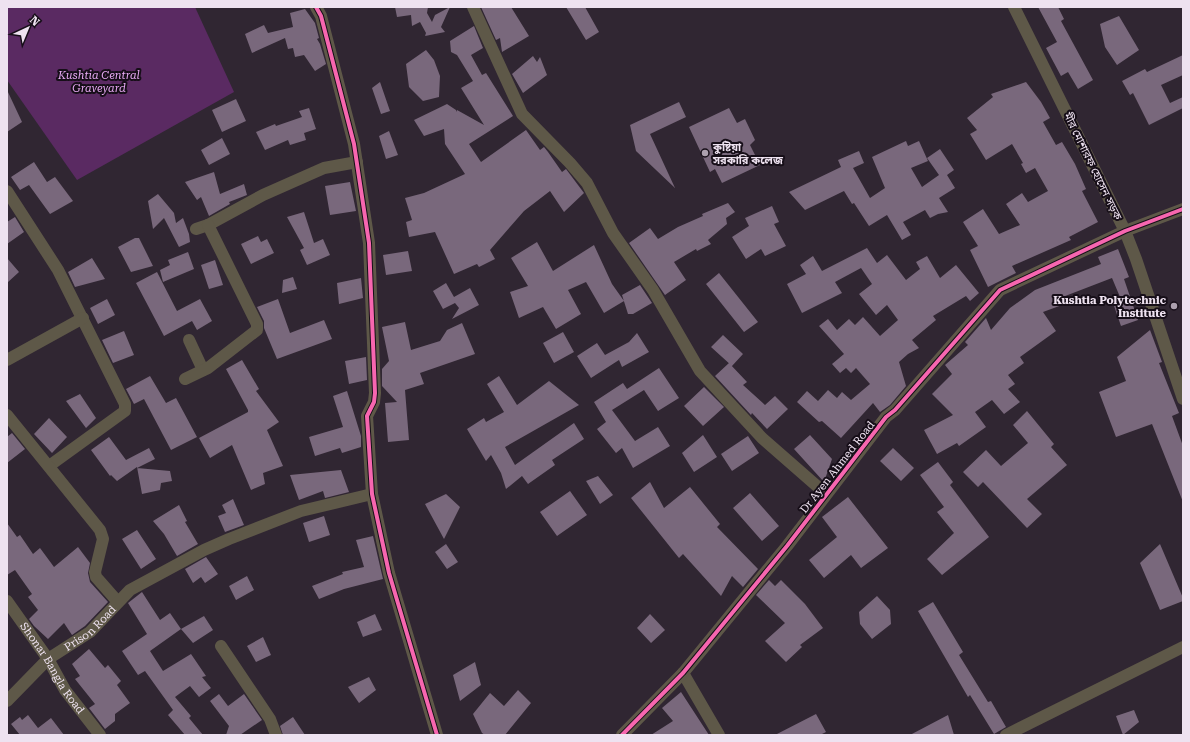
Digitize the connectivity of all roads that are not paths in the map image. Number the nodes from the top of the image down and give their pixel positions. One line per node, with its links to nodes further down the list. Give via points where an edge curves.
1 (316, 7): 4 (street, via 321,16 336,71)
2 (473, 7): 17 (street, via 522,114 587,183 613,233 653,290 700,371 762,438)
3 (1014, 7): 7 (street, মীর মোশারফ হোসেন সড়ক)
4 (357, 162): 11 (street, via 324,168 263,195 202,227 257,324 257,330); 16 (street, via 369,242 374,402 367,416)
5 (7, 191): 8 (street, via 58,270)
6 (1183, 209): 7 (street, Dr Ayen Ahmed Road)
7 (1125, 231): 13 (street, মীর মোশারফ হোসেন সড়ক); 17 (street, Dr Ayen Ahmed Road, via 1000,290 886,417)
8 (83, 318): 10 (street); 15 (street, via 125,404 125,411)
9 (189, 340): 11 (street)
10 (7, 360)
11 (203, 370): 12 (street)
12 (185, 379)
13 (1183, 399)
14 (7, 416): 15 (street)
15 (49, 466): 19 (street, via 100,530 103,539 96,577)
16 (372, 494): 19 (street, Prison Road, via 301,511 229,539 130,590); 25 (street, via 389,573)
17 (826, 494): 23 (street, Dr Ayen Ahmed Road, via 787,546)
18 (7, 601): 22 (street, Shonar Bangla Road)
19 (118, 602): 22 (street, Prison Road, via 90,632)
20 (221, 646): 27 (street, via 270,719)
21 (1183, 647): 30 (street)
22 (48, 659): 24 (street, Prison Road); 26 (street, Shonar Bangla Road, via 65,690)
23 (683, 672): 28 (street, Dr Ayen Ahmed Road); 29 (street)
24 (7, 701)
25 (434, 733)
26 (100, 735)
27 (276, 735)
28 (622, 735)
29 (719, 735)
30 (1006, 735)

